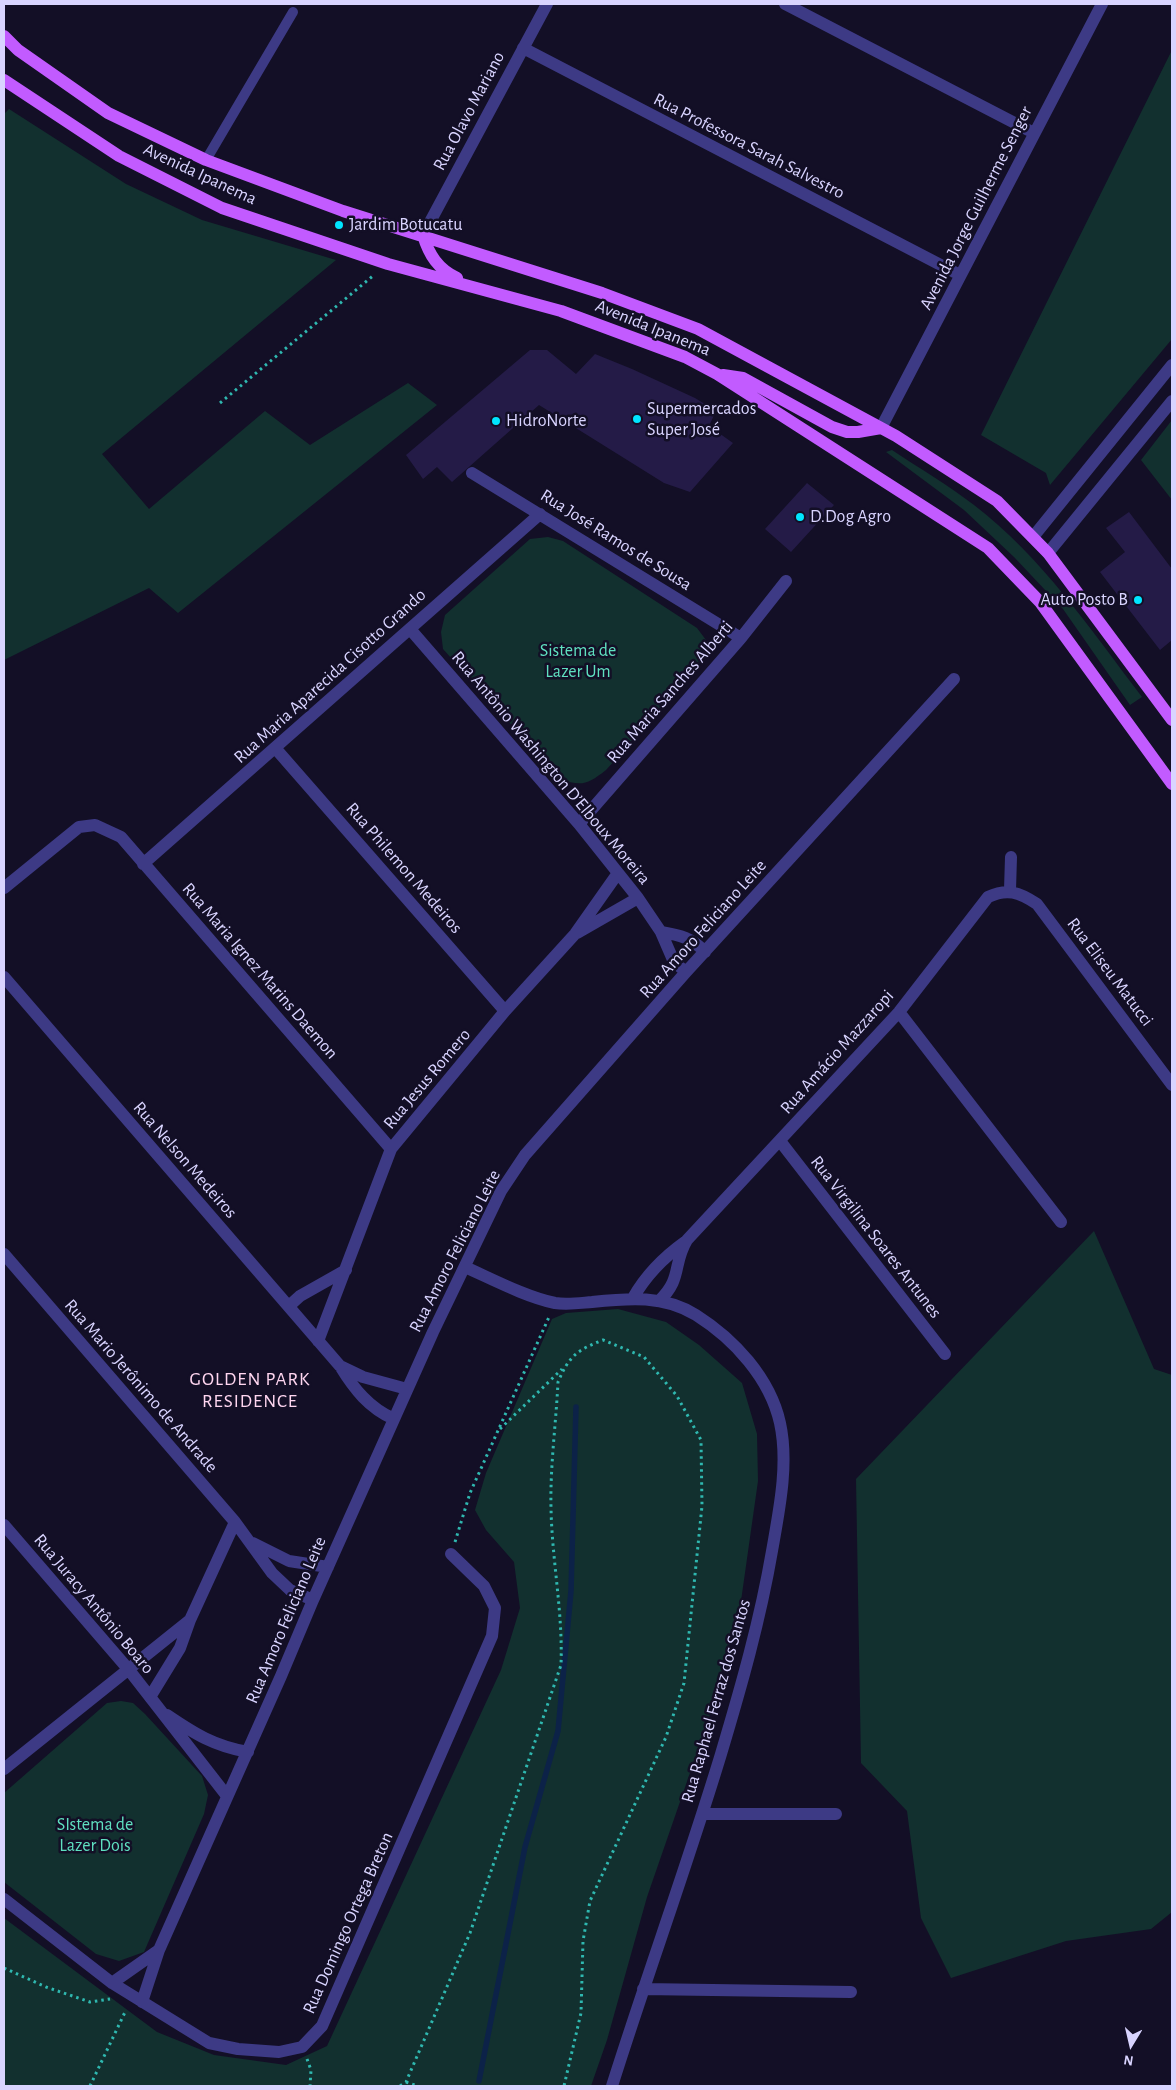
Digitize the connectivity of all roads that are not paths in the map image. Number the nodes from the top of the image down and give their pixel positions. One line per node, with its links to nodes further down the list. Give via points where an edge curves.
1 (547, 4): 6 (street, Rua Olavo Mariano)
2 (785, 4): 8 (street)
3 (1102, 4): 8 (street, Avenida Jorge Guilherme Senger)
4 (293, 12): 9 (lane)
5 (4, 36): 9 (main road, Avenida Ipanema, via 18,50 108,113)
6 (523, 48): 10 (street, Rua Olavo Mariano); 11 (street, Rua Professora Sarah Salvestro)
7 (4, 80): 12 (main road, Avenida Ipanema, via 119,156 222,208 388,264)
8 (1034, 133): 11 (street, Avenida Jorge Guilherme Senger)
9 (206, 160): 10 (main road, Avenida Ipanema, via 343,211)
10 (424, 236): 12 (main road, via 429,254 437,264 450,275); 16 (main road, Avenida Ipanema, via 602,293 698,329)
11 (960, 275): 16 (street, Avenida Jorge Guilherme Senger)
12 (480, 290): 14 (main road, Avenida Ipanema, via 599,324 684,357)
13 (1172, 365): 19 (street)
14 (717, 374): 16 (main road, via 743,378 847,432); 27 (main road, Avenida Ipanema, via 988,548 1040,602)
15 (1172, 401): 20 (street)
16 (881, 428): 19 (main road, Avenida Ipanema, via 997,500)
17 (472, 473): 18 (street, Rua José Ramos de Sousa)
18 (540, 514): 22 (street, Rua Maria Aparecida Cisotto Grando); 23 (street, Rua José Ramos de Sousa)
19 (1033, 538): 20 (main road, Avenida Ipanema)
20 (1048, 553): 25 (main road, Avenida Ipanema)
21 (786, 581): 23 (street, Rua Maria Sanches Alberti)
22 (410, 629): 26 (street, Rua Maria Aparecida Cisotto Grando); 28 (street, Rua Antônio Washington D’Elboux Moreira)
23 (741, 638): 28 (street, Rua Maria Sanches Alberti)
24 (954, 678): 37 (street, Rua Amoro Feliciano Leite)
25 (1172, 720)
26 (276, 748): 30 (street, Rua Maria Aparecida Cisotto Grando); 40 (street, Rua Philemon Medeiros)
27 (1172, 784)
28 (579, 824): 31 (street, Rua Antônio Washington D’Elboux Moreira)
29 (1011, 857): 33 (street)
30 (143, 864): 32 (street, Rua Maria Ignez Marins Daemon, via 121,837 95,825 79,827); 44 (street, Rua Maria Ignez Marins Daemon)
31 (618, 873): 34 (street, Rua Antônio Washington D’Elboux Moreira); 36 (street, Rua Jesus Romero)
32 (4, 888)
33 (1010, 890): 41 (street, Rua Amácio Mazzaropi, via 988,897); 42 (street, Rua Eliseu Matucci, via 1037,904)
34 (638, 898): 35 (street, Rua Antônio Washington D’Elboux Moreira); 36 (street, Rua Jesus Romero)
35 (661, 932): 37 (street, via 682,935 695,941); 38 (street, Rua Antônio Washington D’Elboux Moreira, via 674,962)
36 (575, 934): 40 (street, Rua Jesus Romero)
37 (705, 952): 38 (street, Rua Amoro Feliciano Leite)
38 (686, 972): 48 (street, Rua Amoro Feliciano Leite, via 525,1156 501,1191)
39 (4, 976): 53 (street, Rua Nelson Medeiros)
40 (505, 1011): 44 (street, Rua Jesus Romero)
41 (899, 1012): 43 (street, Rua Amácio Mazzaropi); 45 (street)
42 (1172, 1085)
43 (780, 1141): 46 (street, Rua Amácio Mazzaropi); 56 (street, Rua Virgilina Soares Antunes)
44 (392, 1149): 49 (street, Rua Jesus Romero)
45 (1061, 1222)
46 (687, 1240): 50 (street, Rua Amácio Mazzaropi); 51 (street, Rua Amácio Mazzaropi, via 667,1255)
47 (4, 1254): 60 (street, Rua Mario Jerônimo de Andrade)
48 (465, 1267): 51 (street, Rua Raphael Ferraz dos Santos, via 555,1302 572,1304); 58 (street, Rua Amoro Feliciano Leite)
49 (346, 1270): 53 (street, via 300,1296); 55 (street, Rua Jesus Romero)
50 (672, 1287): 52 (street, Rua Amácio Mazzaropi); 54 (street, via 678,1301)
51 (633, 1298): 52 (street, Rua Raphael Ferraz dos Santos)
52 (659, 1301): 54 (street, Rua Raphael Ferraz dos Santos, via 669,1302)
53 (289, 1306): 55 (street, Rua Nelson Medeiros)
54 (694, 1314): 72 (street, Rua Raphael Ferraz dos Santos, via 729,1339 751,1364 780,1423 782,1455 779,1509 751,1654)
55 (318, 1341): 57 (street, Rua Nelson Medeiros)
56 (945, 1354)
57 (340, 1366): 58 (street, Rua Nelson Medeiros, via 362,1377); 59 (street, Rua Nelson Medeiros, via 366,1402)
58 (407, 1389): 59 (street, Rua Amoro Feliciano Leite)
59 (394, 1419): 64 (street, Rua Amoro Feliciano Leite)
60 (235, 1522): 62 (street, Rua Mario Jerônimo de Andrade); 66 (street)
61 (4, 1525): 67 (street, Rua Juracy Antônio Boaro)
62 (251, 1542): 64 (street, Rua Mario Jerônimo de Andrade, via 289,1561); 65 (street, Rua Mario Jerônimo de Andrade, via 272,1573 290,1590)
63 (451, 1554): 79 (street, Rua Domingo Ortega Breton, via 484,1586 495,1608 492,1636 322,2026 302,2047 279,2052 238,2049 209,2043)
64 (328, 1567): 65 (street, Rua Amoro Feliciano Leite)
65 (312, 1600): 69 (street, Rua Amoro Feliciano Leite)
66 (190, 1620): 67 (street); 68 (street)
67 (129, 1670): 68 (street, Rua Juracy Antônio Boaro); 70 (street)
68 (153, 1702): 69 (street, Rua Juracy Antônio Boaro, via 198,1735 223,1748); 71 (street, Rua Juracy Antônio Boaro)
69 (248, 1752): 71 (street, Rua Amoro Feliciano Leite)
70 (4, 1769)
71 (227, 1796): 75 (street, Rua Amoro Feliciano Leite)
72 (702, 1814): 73 (street); 77 (street, Rua Raphael Ferraz dos Santos)
73 (836, 1814)
74 (4, 1899): 76 (street)
75 (159, 1950): 76 (street); 79 (street, Rua Amoro Feliciano Leite)
76 (112, 1983): 79 (street)
77 (643, 1989): 78 (street); 80 (street, Rua Raphael Ferraz dos Santos)
78 (851, 1992)
79 (137, 1999)
80 (612, 2086)

